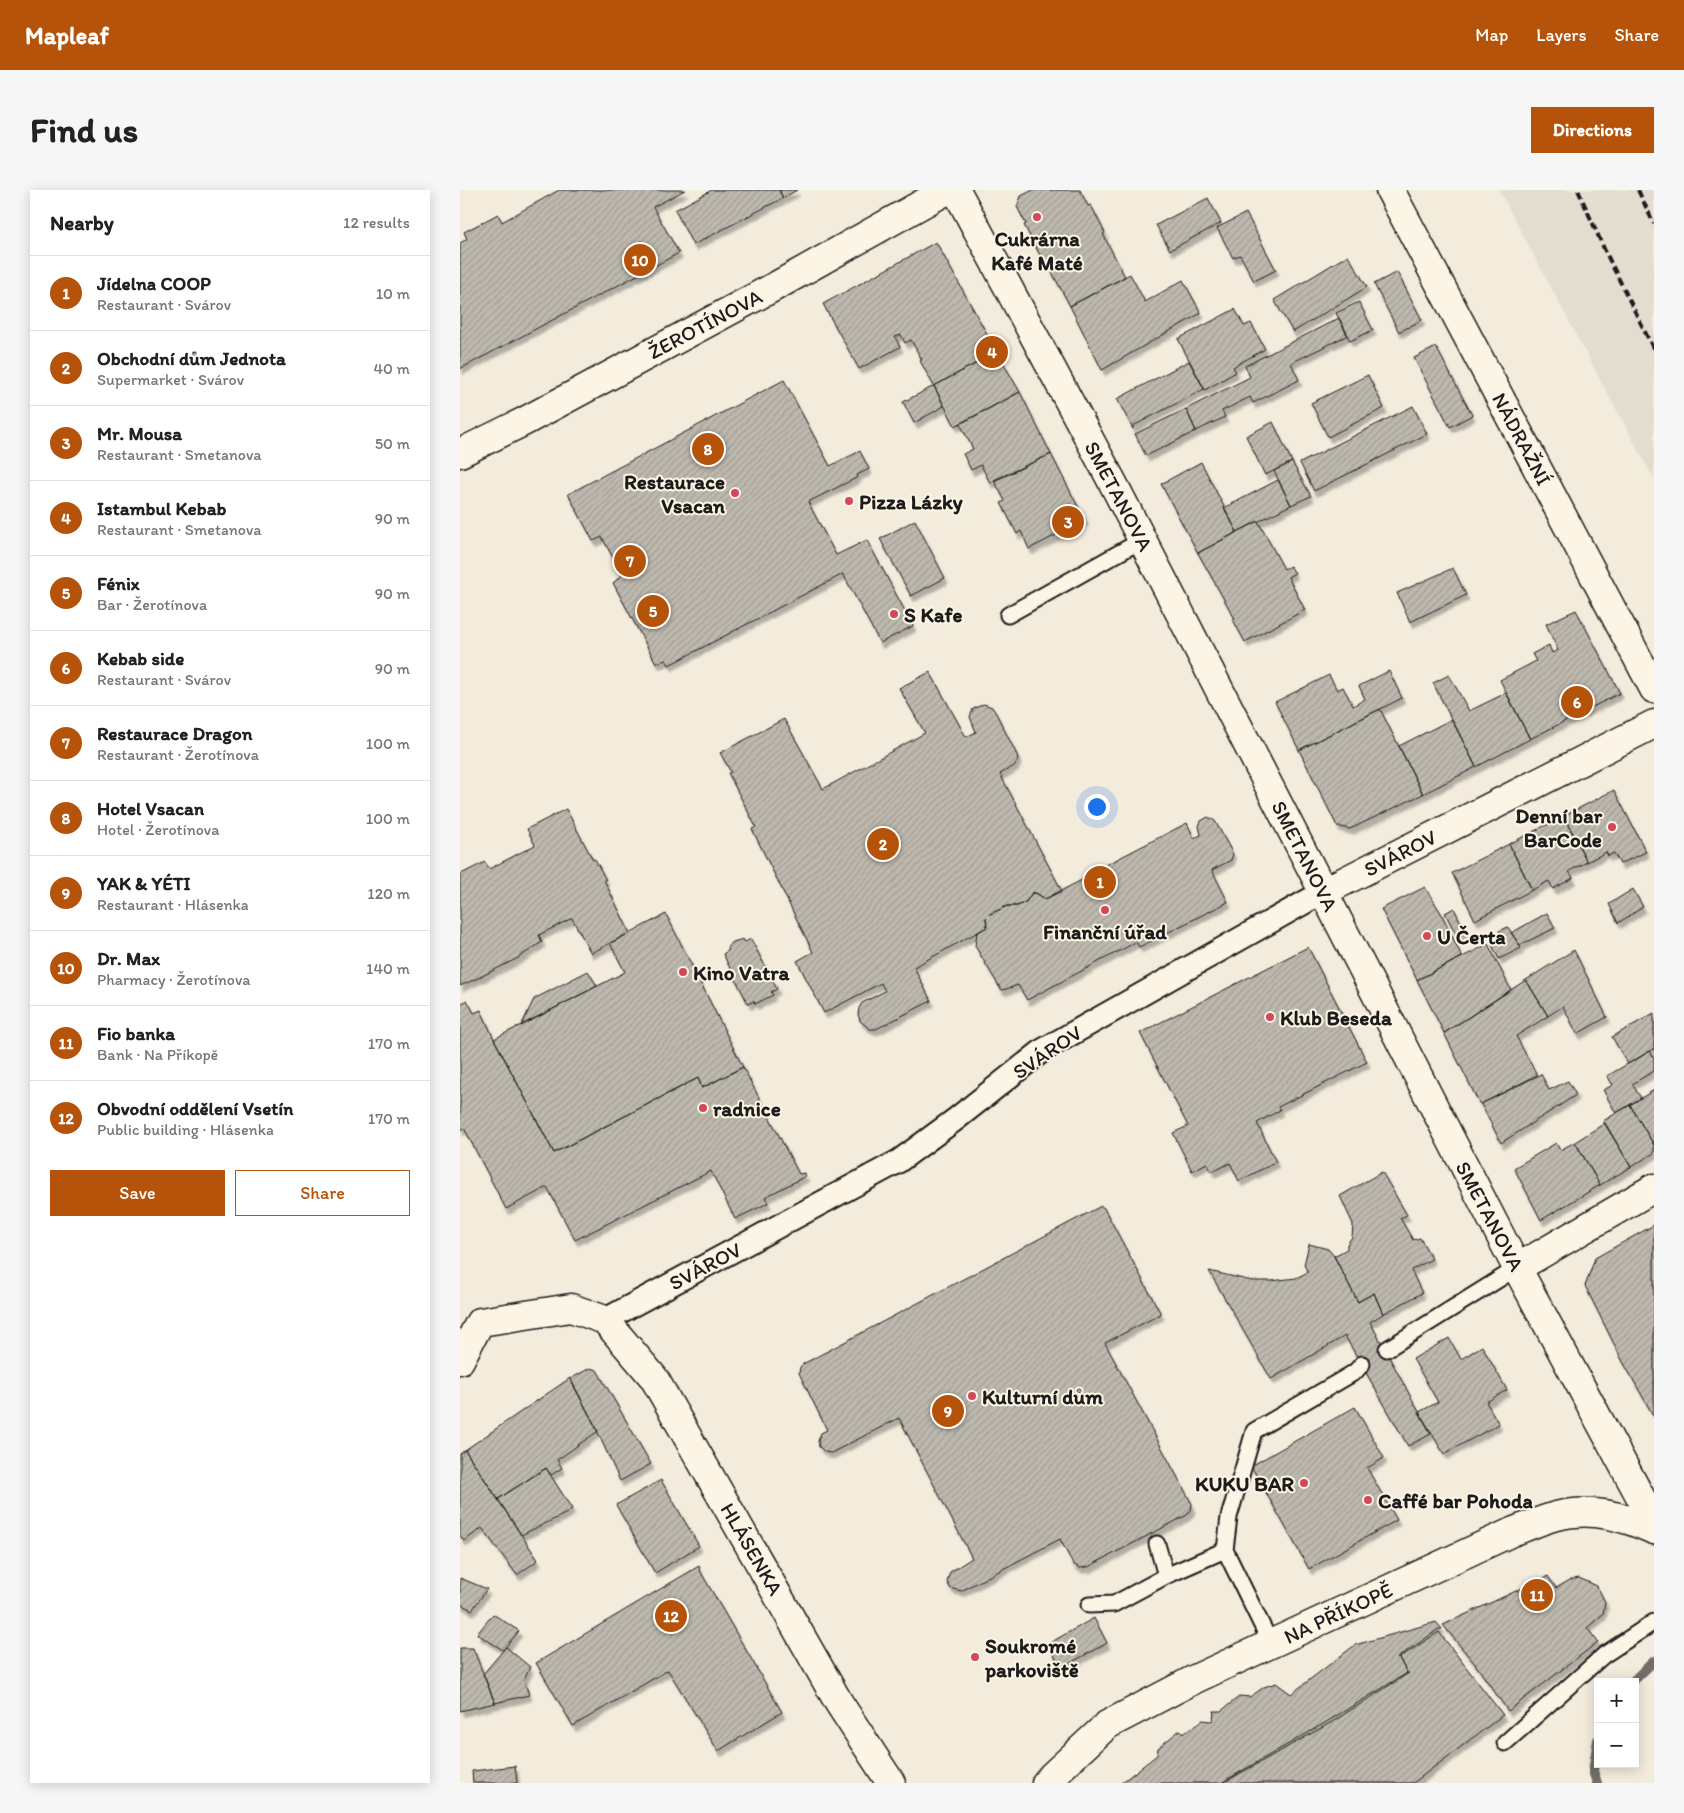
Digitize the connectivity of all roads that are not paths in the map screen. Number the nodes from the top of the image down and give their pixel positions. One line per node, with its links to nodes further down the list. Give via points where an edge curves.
1 (947, 190): 4 (street, ŽEROTÍNOVA, via 785,281)
2 (956, 190): 5 (street, SMETANOVA)
3 (1390, 190): 7 (street, NÁDRAŽNÍ)
4 (460, 453)
5 (1142, 540): 6 (lane); 9 (street, SMETANOVA)
6 (1008, 614)
7 (1654, 689)
8 (1654, 724): 9 (street, SVÁROV)
9 (1323, 892): 11 (street, SMETANOVA); 13 (street, SVÁROV, via 1043,1050 899,1161)
10 (1654, 1188): 11 (street)
11 (1517, 1268): 14 (lane); 17 (street, SMETANOVA)
12 (470, 1318): 13 (street, via 571,1308); 15 (street)
13 (605, 1320): 26 (street, HLÁSENKA, via 654,1378 839,1703)
14 (1387, 1349)
15 (460, 1360)
16 (1362, 1364): 20 (lane, via 1354,1372 1254,1431 1229,1517)
17 (1654, 1522)
18 (1654, 1530): 24 (street, NA PŘÍKOPĚ, via 1601,1513 1556,1516 1512,1532)
19 (1157, 1544): 21 (lane)
20 (1225, 1550): 21 (lane); 24 (lane)
21 (1166, 1576): 22 (lane, via 1114,1604)
22 (1088, 1605)
23 (1654, 1622): 25 (lane, via 1604,1655)
24 (1271, 1644): 27 (street, NA PŘÍKOPĚ, via 1107,1725)
25 (1505, 1743)
26 (892, 1783)
27 (1046, 1783)

